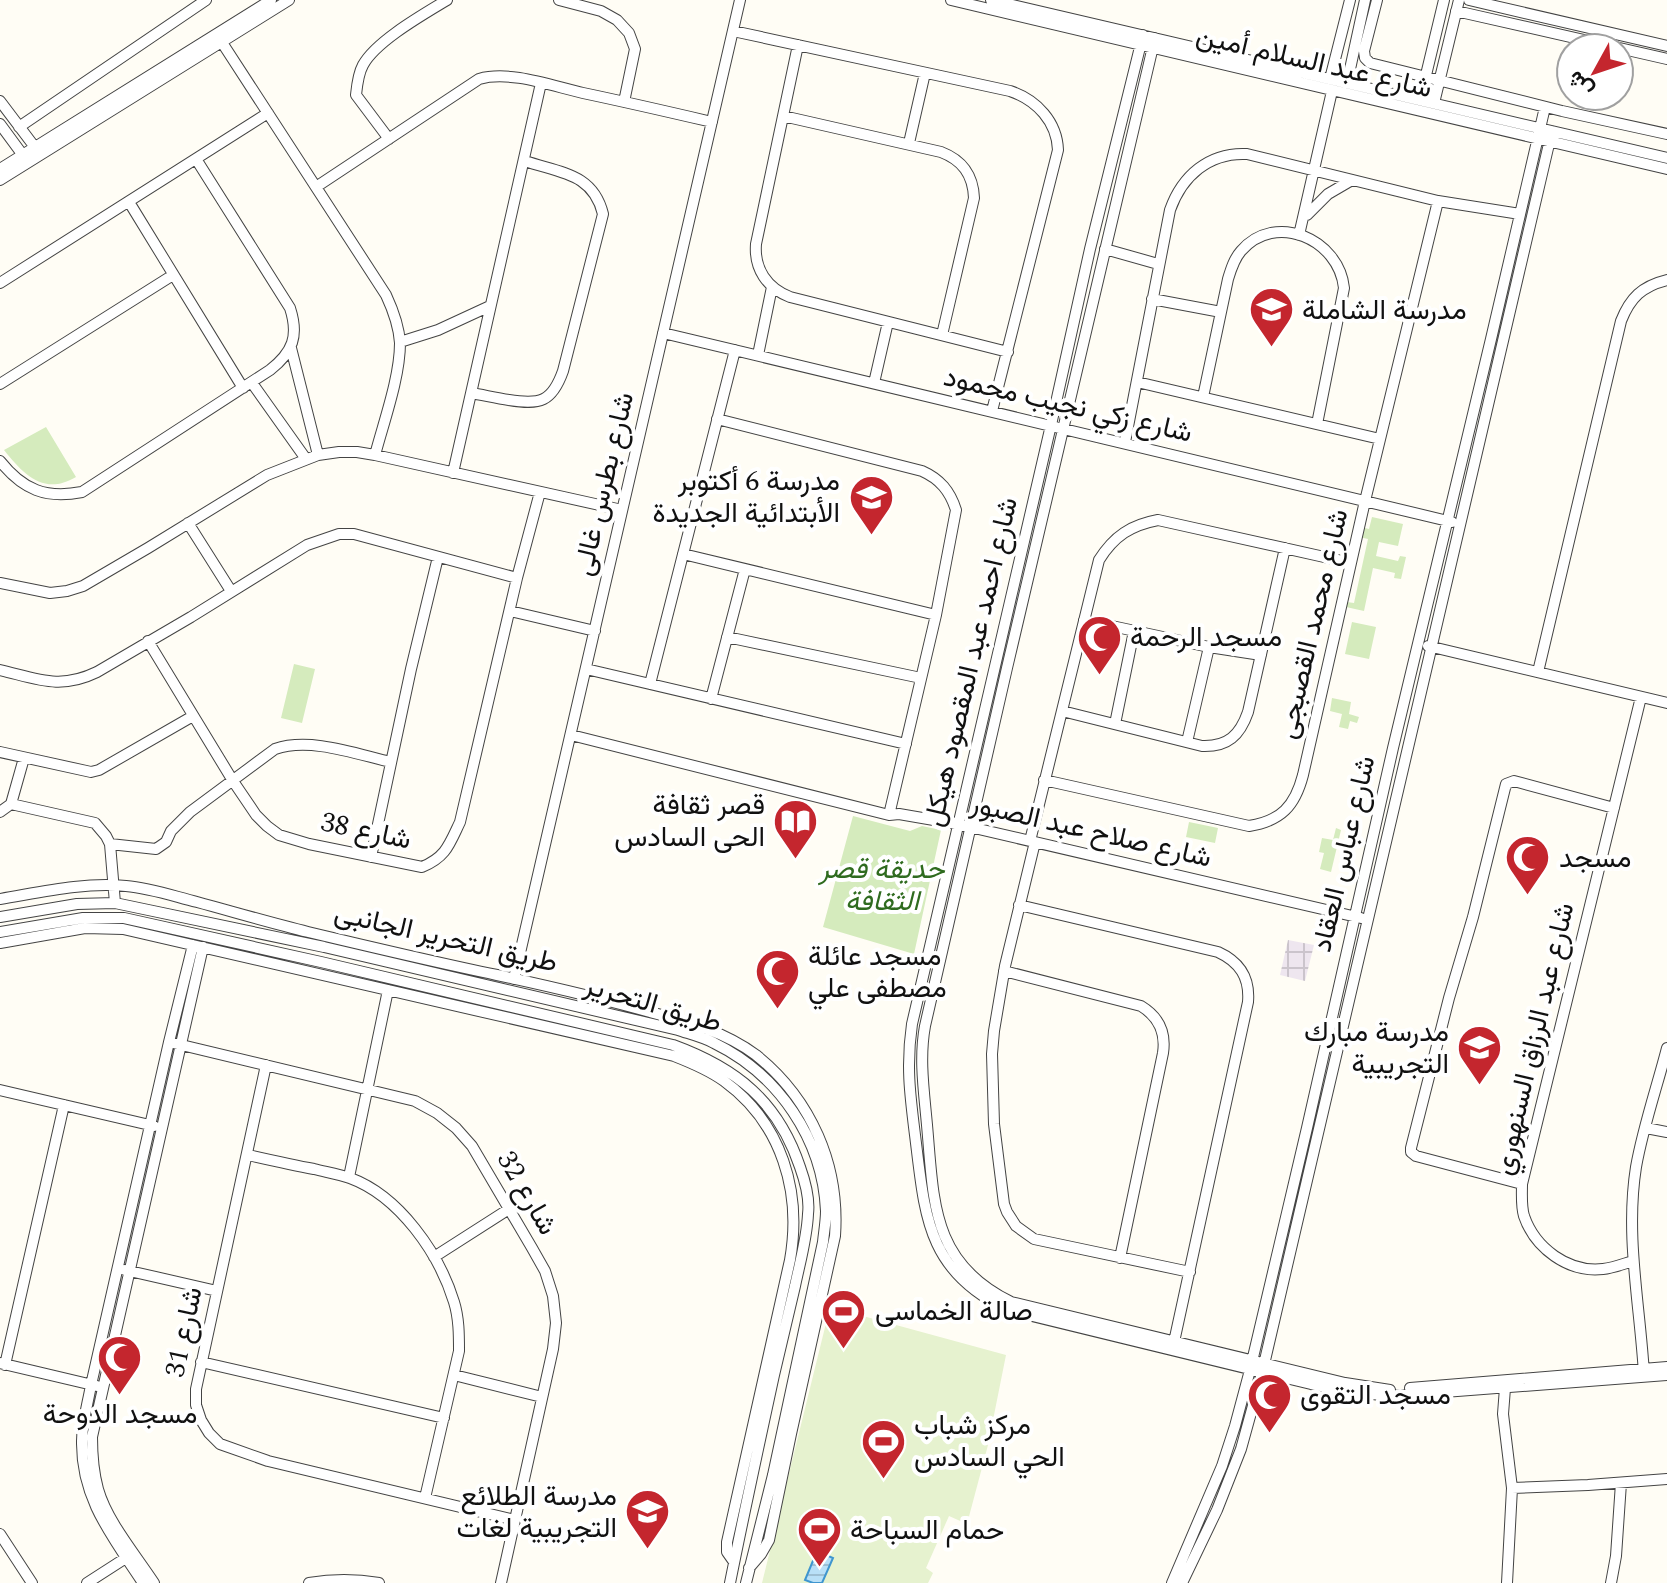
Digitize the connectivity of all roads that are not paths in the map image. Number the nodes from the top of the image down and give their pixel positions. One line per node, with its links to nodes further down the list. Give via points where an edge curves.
1 (206, 0): 40 (street)
2 (271, 0): 46 (street)
3 (289, 0): 18 (street)
4 (447, 0): 44 (street, via 372,52 363,65 356,95)
5 (559, 0): 33 (street, via 601,11 629,33 635,49)
6 (740, 0): 17 (street, شارع بطرس غالى)
7 (951, 0): 19 (street, شارع عبد السلام أمين)
8 (991, 0): 19 (street, شارع عبد السلام أمين)
9 (1350, 0): 30 (street)
10 (1365, 0): 29 (street)
11 (1377, 0): 26 (street, via 1365,58)
12 (1444, 0): 26 (street)
13 (1469, 0): 15 (street)
14 (1457, 5): 16 (street); 27 (street)
15 (1506, 8): 16 (street); 20 (street)
16 (1503, 21): 23 (street)
17 (733, 31): 21 (street); 38 (street, شارع بطرس غالى)
18 (221, 41): 36 (street); 46 (street)
19 (1148, 41): 30 (street, شارع عبد السلام أمين); 62 (street, شارع احمد عبد المقصود هيكل); 88 (street, شارع احمد عبد المقصود هيكل, via 1090,249)
20 (1648, 41): 22 (street); 23 (street)
21 (798, 45): 25 (street); 37 (street)
22 (1667, 46)
23 (1644, 54): 24 (street)
24 (1667, 59)
25 (925, 73): 45 (street); 77 (street, via 1029,99 1044,112 1058,139)
26 (1425, 77): 27 (street); 31 (street)
27 (1439, 81): 34 (street); 35 (street)
28 (541, 83): 33 (street); 44 (street, via 500,75 479,79); 50 (street)
29 (1347, 83): 30 (street, شارع عبد السلام أمين); 31 (street, شارع عبد السلام أمين)
30 (1331, 85): 41 (street, شارع عبد السلام أمين); 53 (street)
31 (1420, 100): 34 (street, شارع عبد السلام أمين)
32 (0, 101): 40 (street)
33 (624, 102): 38 (street)
34 (1434, 103): 41 (street, شارع عبد السلام أمين)
35 (1545, 107): 41 (street, شارع عباس العقاد); 42 (street)
36 (268, 113): 49 (street); 56 (street)
37 (783, 116): 45 (street); 67 (street, via 756,251 759,270)
38 (712, 122): 72 (street, شارع بطرس غالى)
39 (0, 124): 47 (street)
40 (19, 127): 46 (street)
41 (1539, 134): 43 (street, شارع عبد السلام أمين); 59 (street, شارع عباس العقاد)
42 (1667, 134)
43 (1551, 136): 48 (street, شارع عبد السلام أمين); 52 (street, شارع عبد السلام أمين); 100 (street, شارع عباس العقاد)
44 (389, 139): 56 (street)
45 (909, 143): 73 (street, via 960,162 974,188)
46 (37, 151): 47 (street)
47 (26, 158): 51 (street); 54 (street)
48 (1667, 158)
49 (196, 159): 58 (street); 75 (street, via 290,308)
50 (525, 161): 69 (street); 83 (street, via 580,179 600,200 603,214 558,386 531,403)
51 (0, 169)
52 (1667, 169)
53 (1315, 170): 55 (street); 60 (street); 63 (street, via 1247,154 1209,161 1174,199)
54 (0, 180)
55 (1352, 180): 57 (street); 60 (street, via 1321,199)
56 (316, 187): 74 (street, via 386,295)
57 (1438, 201): 59 (street); 89 (street, شارع محمد القصبجى)
58 (129, 202): 64 (street); 66 (street)
59 (1520, 214): 98 (street, شارع عباس العقاد)
60 (1303, 220): 61 (street)
61 (1299, 235): 70 (street, via 1263,236 1241,250); 87 (street, via 1333,257 1344,288)
62 (1105, 249): 63 (street); 88 (street, شارع احمد عبد المقصود هيكل)
63 (1158, 264): 68 (street)
64 (173, 275): 81 (street); 82 (street)
65 (1667, 280): 122 (street, via 1637,293 1621,321)
66 (0, 283)
67 (772, 287): 71 (street, via 790,297); 78 (street)
68 (1152, 299): 70 (street); 79 (street)
69 (490, 306): 74 (street); 83 (street)
70 (1221, 312): 84 (street)
71 (888, 322): 73 (street); 80 (street)
72 (663, 333): 76 (street, شارع زكي نجيب محمود); 97 (street, شارع بطرس غالى)
73 (942, 335): 77 (street)
74 (400, 342): 91 (street)
75 (291, 348): 82 (street); 92 (street)
76 (735, 350): 78 (street, شارع زكي نجيب محمود); 86 (street)
77 (1008, 352): 85 (street)
78 (758, 355): 80 (street, شارع زكي نجيب محمود)
79 (1137, 382): 84 (street); 90 (street)
80 (874, 383): 85 (street, شارع زكي نجيب محمود)
81 (0, 384)
82 (247, 386): 92 (street); 93 (street, via 82,492 65,496 30,488)
83 (471, 393): 94 (street)
84 (1203, 397): 87 (street)
85 (992, 411): 88 (street, شارع زكي نجيب محمود)
86 (717, 419): 102 (street); 110 (street, via 922,471 941,482 956,510)
87 (1317, 424): 89 (street)
88 (1057, 426): 90 (street, شارع زكي نجيب محمود); 143 (street, شارع احمد عبد المقصود هيكل); 144 (street, شارع احمد عبد المقصود هيكل)
89 (1380, 439): 96 (street, شارع محمد القصبجى)
90 (1125, 442): 96 (street, شارع زكي نجيب محمود)
91 (375, 455): 92 (street, via 339,452); 94 (street)
92 (312, 457): 99 (street, via 262,478)
93 (0, 461)
94 (453, 473): 95 (street)
95 (540, 492): 97 (street); 106 (street, شارع 38)
96 (1365, 501): 98 (street, شارع زكي نجيب محمود); 104 (street, شارع محمد القصبجى)
97 (622, 510): 112 (street, شارع بطرس غالى)
98 (1448, 521): 100 (street, شارع زكي نجيب محمود); 116 (street, شارع عباس العقاد)
99 (188, 523): 107 (street, via 83,586 50,593); 108 (street)
100 (1461, 524): 118 (street, شارع عباس العقاد)
101 (1285, 548): 104 (street); 111 (street, via 1158,520 1141,523 1116,537 1099,560); 119 (street)
102 (683, 554): 105 (street); 124 (street)
103 (438, 557): 106 (street); 108 (street, via 339,534 307,545); 136 (street)
104 (1351, 563): 137 (street, شارع محمد القصبجى, via 1303,775 1281,814 1249,826)
105 (745, 569): 110 (street); 114 (street)
106 (517, 578): 109 (street, شارع 38)
107 (0, 583)
108 (231, 591): 115 (street)
109 (510, 611): 112 (street); 147 (street, شارع 38, via 460,822 446,851 422,867)
110 (936, 615): 123 (street)
111 (1084, 620): 113 (street); 128 (street)
112 (595, 631): 120 (street, شارع بطرس غالى)
113 (1134, 631): 117 (street); 130 (street)
114 (727, 637): 123 (street); 126 (street)
115 (148, 641): 121 (street, via 97,672 65,683); 129 (street, شارع 38)
116 (1418, 644): 118 (street); 153 (street, شارع عباس العقاد)
117 (1209, 647): 119 (street); 132 (street)
118 (1431, 647): 122 (street); 153 (street, شارع عباس العقاد)
119 (1261, 655): 132 (street, via 1238,733 1216,745)
120 (586, 669): 124 (street); 131 (street, شارع بطرس غالى)
121 (0, 670)
122 (1538, 672): 125 (street)
123 (921, 678): 133 (street)
124 (650, 684): 126 (street)
125 (1641, 697): 127 (street); 140 (street, شارع عبد الرزاق السنهوري)
126 (711, 699): 133 (street)
127 (1667, 703)
128 (1062, 711): 130 (street); 137 (street)
129 (193, 716): 135 (street, via 91,772); 138 (street, شارع 38)
130 (1115, 724): 132 (street)
131 (571, 735): 142 (street, شارع صلاح عبد الصبور); 168 (street, شارع بطرس غالى)
132 (1187, 742)
133 (906, 744): 142 (street)
134 (0, 752): 135 (street)
135 (24, 758): 139 (street)
136 (391, 762): 138 (street, via 286,745); 147 (street)
137 (1044, 780): 145 (street)
138 (233, 781): 146 (street, via 190,812 156,849); 147 (street, شارع 38, via 256,815 279,835)
139 (11, 804): 141 (street); 146 (street, via 95,823)
140 (1614, 808): 192 (street, شارع عبد الرزاق السنهوري); 192 (street, via 1514,781 1506,784 1411,1148 1416,1156)
141 (0, 812)
142 (889, 815): 143 (street, شارع صلاح عبد الصبور)
143 (957, 824): 144 (street, شارع صلاح عبد الصبور); 175 (street, شارع احمد عبد المقصود هيكل)
144 (970, 827): 145 (street, شارع صلاح عبد الصبور); 176 (street, شارع احمد عبد المقصود هيكل)
145 (1032, 841): 151 (street); 153 (street, شارع صلاح عبد الصبور)
146 (110, 844): 148 (street)
147 (371, 857)
148 (113, 885): 149 (street, طريق التحرير الجانبى); 150 (street); 162 (street, طريق التحرير الجانبى)
149 (0, 899)
150 (115, 903): 152 (street, طريق التحرير); 159 (street, طريق التحرير)
151 (1019, 905): 167 (street); 202 (street, via 1218,952 1243,971 1248,1002)
152 (0, 917)
153 (1361, 918): 208 (street, شارع عباس العقاد); 210 (street, شارع عباس العقاد)
154 (72, 920): 155 (street); 156 (street, طريق التحرير); 160 (street, طريق التحرير, via 124,918)
155 (85, 928): 157 (street); 158 (street, via 123,929)
156 (0, 932)
157 (0, 943)
158 (198, 946): 163 (street); 178 (street)
159 (324, 947): 161 (street, طريق التحرير); 164 (street, via 328,956)
160 (278, 952): 163 (street); 164 (street, طريق التحرير)
161 (357, 955): 165 (street, طريق التحرير); 166 (street, via 350,961)
162 (417, 958): 165 (street); 168 (street, طريق التحرير الجانبى)
163 (261, 960): 170 (street)
164 (321, 962): 166 (street, طريق التحرير)
165 (397, 964): 173 (street, طريق التحرير)
166 (351, 969): 169 (street, طريق التحرير)
167 (1004, 971): 197 (street, via 992,1054 994,1124 1007,1212 1034,1239); 197 (street, via 1141,1006 1163,1031 1163,1053)
168 (514, 979): 171 (street, طريق التحرير الجانبى)
169 (415, 984): 172 (street); 174 (street, طريق التحرير)
170 (388, 990): 172 (street); 184 (street)
171 (598, 997): 173 (street); 182 (street, طريق التحرير الجانبى, via 705,1027)
172 (429, 999): 177 (street)
173 (619, 1016): 181 (street, طريق التحرير, via 712,1042)
174 (574, 1021): 177 (street); 195 (street, طريق التحرير, via 704,1057 757,1094 778,1120 804,1179 809,1211)
175 (912, 1024): 176 (street); 194 (street, شارع احمد عبد المقصود هيكل, via 908,1072 921,1188 928,1223)
176 (925, 1026): 194 (street, شارع احمد عبد المقصود هيكل, via 921,1060)
177 (560, 1030): 198 (street, via 674,1056 714,1075 748,1103 766,1126 790,1180)
178 (174, 1043): 180 (street, شارع 32); 186 (street); 187 (street)
179 (1667, 1048): 188 (street)
180 (266, 1065): 184 (street, شارع 32); 190 (street, شارع 31)
181 (751, 1067): 182 (street); 203 (street, طريق التحرير, via 793,1111 821,1176 826,1212)
182 (775, 1072): 201 (street, طريق التحرير الجانبى, via 808,1114 827,1158 836,1222)
183 (0, 1090): 185 (street)
184 (367, 1090): 191 (street); 193 (street, شارع 32, via 415,1101 456,1128)
185 (64, 1105): 186 (street); 207 (street)
186 (150, 1125): 187 (street); 200 (street)
187 (162, 1127): 200 (street)
188 (1646, 1128): 189 (street); 199 (street, via 1635,1182)
189 (1667, 1132)
190 (248, 1155): 191 (street); 204 (street, شارع 31)
191 (349, 1177): 196 (street, via 390,1201)
192 (1522, 1184): 199 (street, شارع عبد الرزاق السنهوري, via 1524,1216 1547,1251 1585,1269)
193 (509, 1209): 196 (street); 218 (street, شارع 32, via 545,1271 553,1296 556,1323)
194 (939, 1238): 205 (street, شارع احمد عبد المقصود هيكل, via 972,1276 1011,1302); 208 (street, شارع احمد عبد المقصود هيكل, via 952,1270 1008,1310)
195 (803, 1251): 198 (street); 221 (street, طريق التحرير)
196 (434, 1257): 212 (street, via 459,1326)
197 (1120, 1258): 202 (street)
198 (790, 1260): 232 (street, via 727,1542)
199 (1633, 1261): 211 (street)
200 (123, 1269): 204 (street); 214 (street); 215 (street)
201 (827, 1270): 203 (street); 233 (street, طريق التحرير الجانبى, via 769,1540)
202 (1190, 1272): 205 (street)
203 (815, 1278): 222 (street, طريق التحرير)
204 (217, 1291): 206 (street, شارع 31)
205 (1174, 1342): 208 (street, شارع احمد عبد المقصود هيكل)
206 (201, 1362): 220 (street); 228 (street, شارع 31, via 196,1405 220,1444 268,1461)
207 (2, 1364): 214 (street)
208 (1251, 1365): 210 (street, شارع احمد عبد المقصود هيكل); 243 (street, شارع عباس العقاد, via 1222,1466)
209 (1667, 1367): 211 (street, شارع احمد عبد المقصود هيكل)
210 (1263, 1368): 211 (street, شارع احمد عبد المقصود هيكل, via 1392,1390); 217 (street, شارع احمد عبد المقصود هيكل, via 1351,1392 1392,1396); 244 (street, شارع عباس العقاد, via 1241,1449)
211 (1644, 1372): 213 (street, شارع احمد عبد المقصود هيكل); 216 (street, شارع احمد عبد المقصود هيكل)
212 (454, 1375): 218 (street); 220 (street)
213 (1667, 1375)
214 (91, 1385): 215 (street); 231 (street, via 82,1437 89,1493 101,1519)
215 (103, 1388): 231 (street, via 92,1465 98,1491)
216 (1505, 1388): 217 (street, شارع احمد عبد المقصود هيكل); 219 (street)
217 (1490, 1390): 219 (street)
218 (542, 1397): 229 (street, شارع 32)
219 (1503, 1414): 225 (street)
220 (444, 1418): 228 (street)
221 (756, 1456): 222 (street, via 765,1464); 226 (street, طريق التحرير)
222 (775, 1460): 227 (street, طريق التحرير)
223 (1667, 1479): 224 (street)
224 (1621, 1483): 225 (street); 246 (street)
225 (1512, 1488): 245 (street)
226 (749, 1490): 227 (street, via 761,1487); 232 (street, طريق التحرير)
227 (768, 1492): 233 (street, طريق التحرير)
228 (425, 1498): 229 (street, شارع 31)
229 (515, 1520): 240 (street, شارع 32)
230 (0, 1534): 234 (street)
231 (130, 1555): 235 (street); 236 (street); 237 (street)
232 (734, 1562): 241 (street, طريق التحرير)
233 (749, 1568): 242 (street, طريق التحرير)
234 (32, 1583)
235 (87, 1583)
236 (143, 1583)
237 (154, 1583)
238 (309, 1583): 239 (street)
239 (379, 1583)
240 (501, 1583)
241 (730, 1583)
242 (746, 1583)
243 (1172, 1583)
244 (1182, 1583)
245 (1507, 1583)
246 (1611, 1583)

